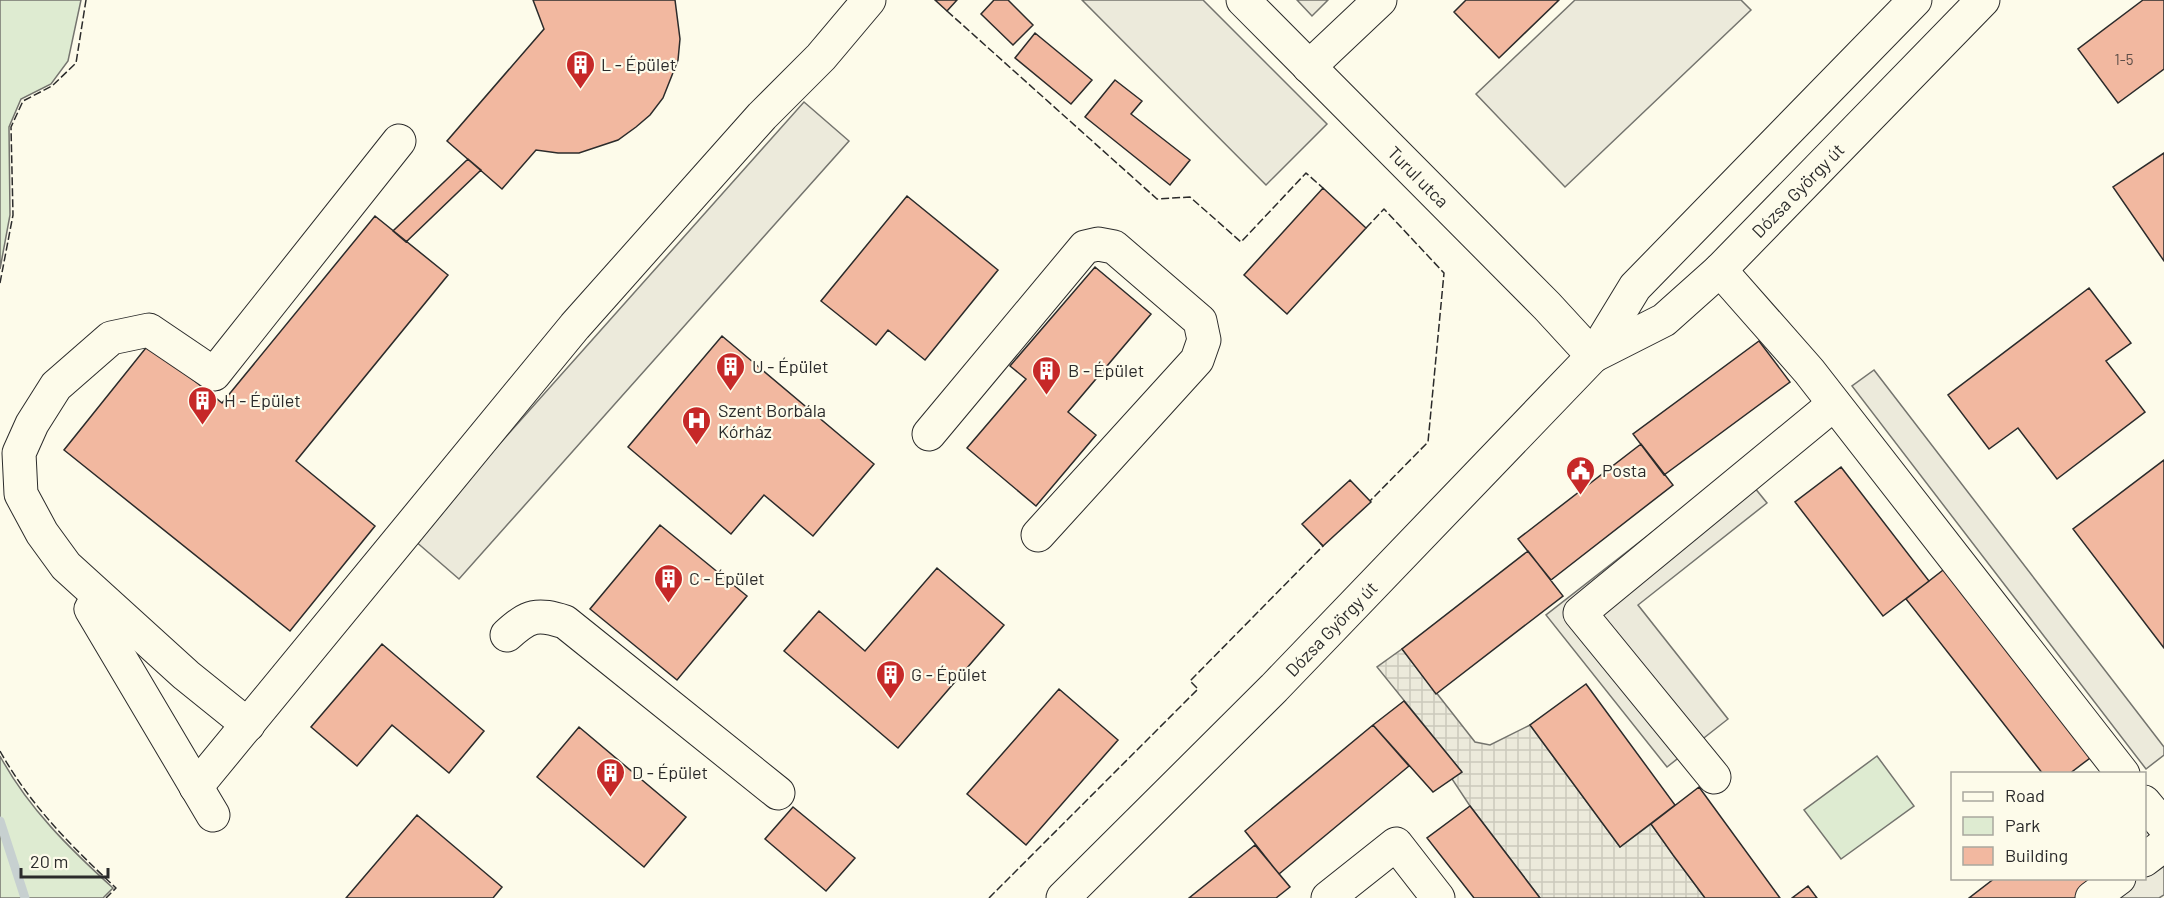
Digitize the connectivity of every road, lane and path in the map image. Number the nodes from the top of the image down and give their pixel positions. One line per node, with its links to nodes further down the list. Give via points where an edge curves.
1 (869, 0): 15 (street, via 576,326)
2 (1243, 0): 6 (street, Turul utca)
3 (1380, 0): 6 (street)
4 (1915, 0): 9 (street, Dózsa György út, via 1635,287)
5 (1983, 0): 8 (street, Dózsa György út)
6 (1310, 68): 9 (street, Turul utca)
7 (399, 141): 13 (street, via 214,374 148,330 111,338 56,386 19,453 21,494 66,566)
8 (1720, 270): 9 (street, Dózsa György út, via 1664,320); 10 (street)
9 (1593, 356): 26 (street, Dózsa György út, via 1274,688)
10 (1834, 404): 16 (street); 17 (street, via 1580,613)
11 (929, 434): 12 (street, via 1085,247 1114,247 1200,321 1204,340 1197,360)
12 (1038, 535)
13 (99, 597): 15 (street); 18 (street, via 91,609)
14 (507, 635): 19 (street, via 523,621 546,616 565,622)
15 (248, 725): 18 (street)
16 (2120, 772)
17 (1714, 777)
18 (196, 787): 21 (street)
19 (777, 793)
20 (2146, 803): 22 (street)
21 (213, 815)
22 (2164, 826)
23 (2164, 846): 24 (street)
24 (2146, 859)
25 (2118, 880): 29 (street)
26 (1063, 898)
27 (1328, 898): 28 (street, via 1396,843)
28 (1438, 898)
29 (2092, 898)

